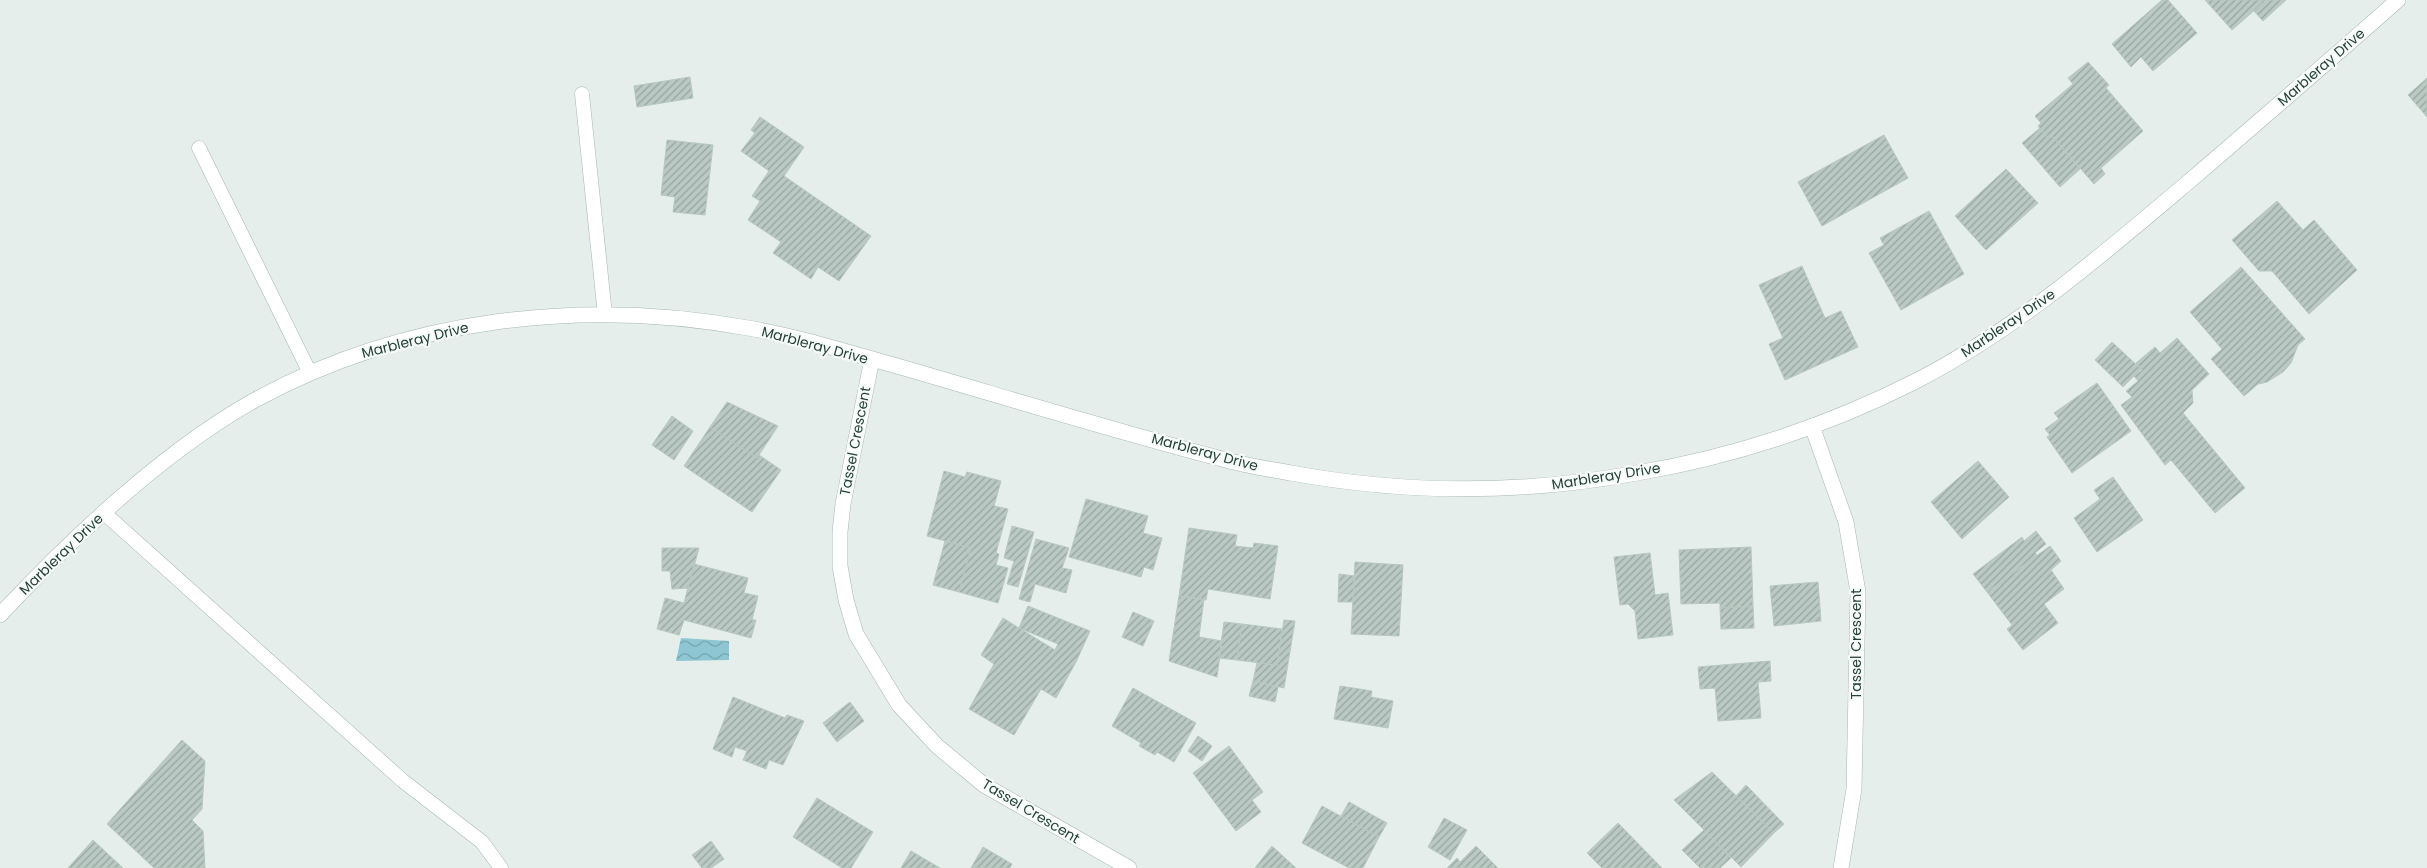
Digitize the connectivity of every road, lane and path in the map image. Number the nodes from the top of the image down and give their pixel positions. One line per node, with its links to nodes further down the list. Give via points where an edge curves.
1 (2398, 0): 7 (street, Marbleray Drive, via 2103,255 2009,324 1916,381)
2 (582, 94): 4 (lane)
3 (199, 148): 6 (lane)
4 (605, 315): 5 (street, Marbleray Drive, via 664,316 753,328); 6 (street, Marbleray Drive, via 567,315 476,325 421,336)
5 (872, 359): 7 (street, Marbleray Drive, via 1231,462 1388,486 1513,488 1581,482 1730,453); 11 (street, Tassel Crescent, via 840,532 840,566 856,634 899,705 937,746 984,785)
6 (310, 373): 8 (street, Marbleray Drive, via 223,419)
7 (1812, 426): 12 (street, Tassel Crescent, via 1846,522 1858,592 1854,789)
8 (103, 512): 9 (street, Marbleray Drive); 10 (lane, via 403,781 482,842)
9 (0, 615)
10 (501, 868)
11 (1129, 868)
12 (1841, 868)

